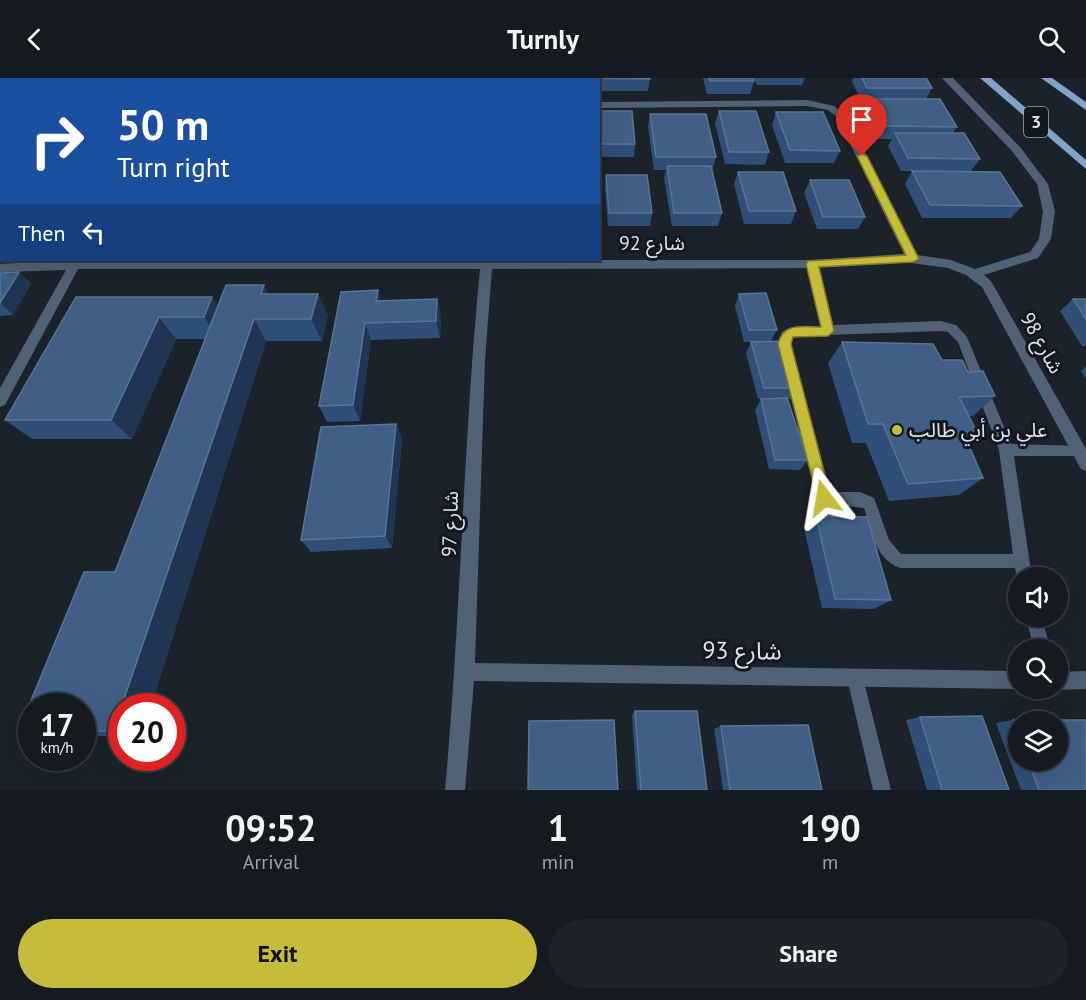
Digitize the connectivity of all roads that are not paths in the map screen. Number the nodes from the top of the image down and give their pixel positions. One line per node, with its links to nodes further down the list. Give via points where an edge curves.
1 (947, 78): 13 (street, via 1016,149 1042,184 1049,211 1045,239 1034,255)
2 (985, 78): 6 (main road, 3)
3 (1046, 78): 5 (main road, 3)
4 (600, 105): 7 (street, via 807,103 834,109 841,115)
5 (1086, 107)
6 (1086, 166)
7 (913, 259): 10 (street, شارع 92); 11 (street, شارع 92)
8 (487, 261): 9 (street, شارع 92); 11 (street, شارع 92); 21 (street, شارع 97, via 478,360)
9 (76, 262): 12 (street, شارع 92); 15 (street)
10 (943, 262): 13 (street, شارع 98)
11 (812, 264): 14 (lane)
12 (0, 268)
13 (974, 274): 17 (street, شارع 98, via 992,292)
14 (828, 331): 16 (lane, via 941,326 957,331); 19 (lane, via 791,332 786,335 785,344 824,498 869,503 885,549 893,559)
15 (0, 401)
16 (1006, 450): 17 (lane); 19 (lane)
17 (1079, 450): 18 (street, شارع 98)
18 (1086, 464)
19 (1020, 561): 20 (lane)
20 (1021, 567)
21 (465, 672): 22 (street, شارع 93); 26 (street, شارع 97)
22 (855, 678): 23 (street, شارع 93); 27 (lane)
23 (1008, 680)
24 (1086, 680): 25 (street)
25 (1068, 681)
26 (455, 790)
27 (882, 790)

